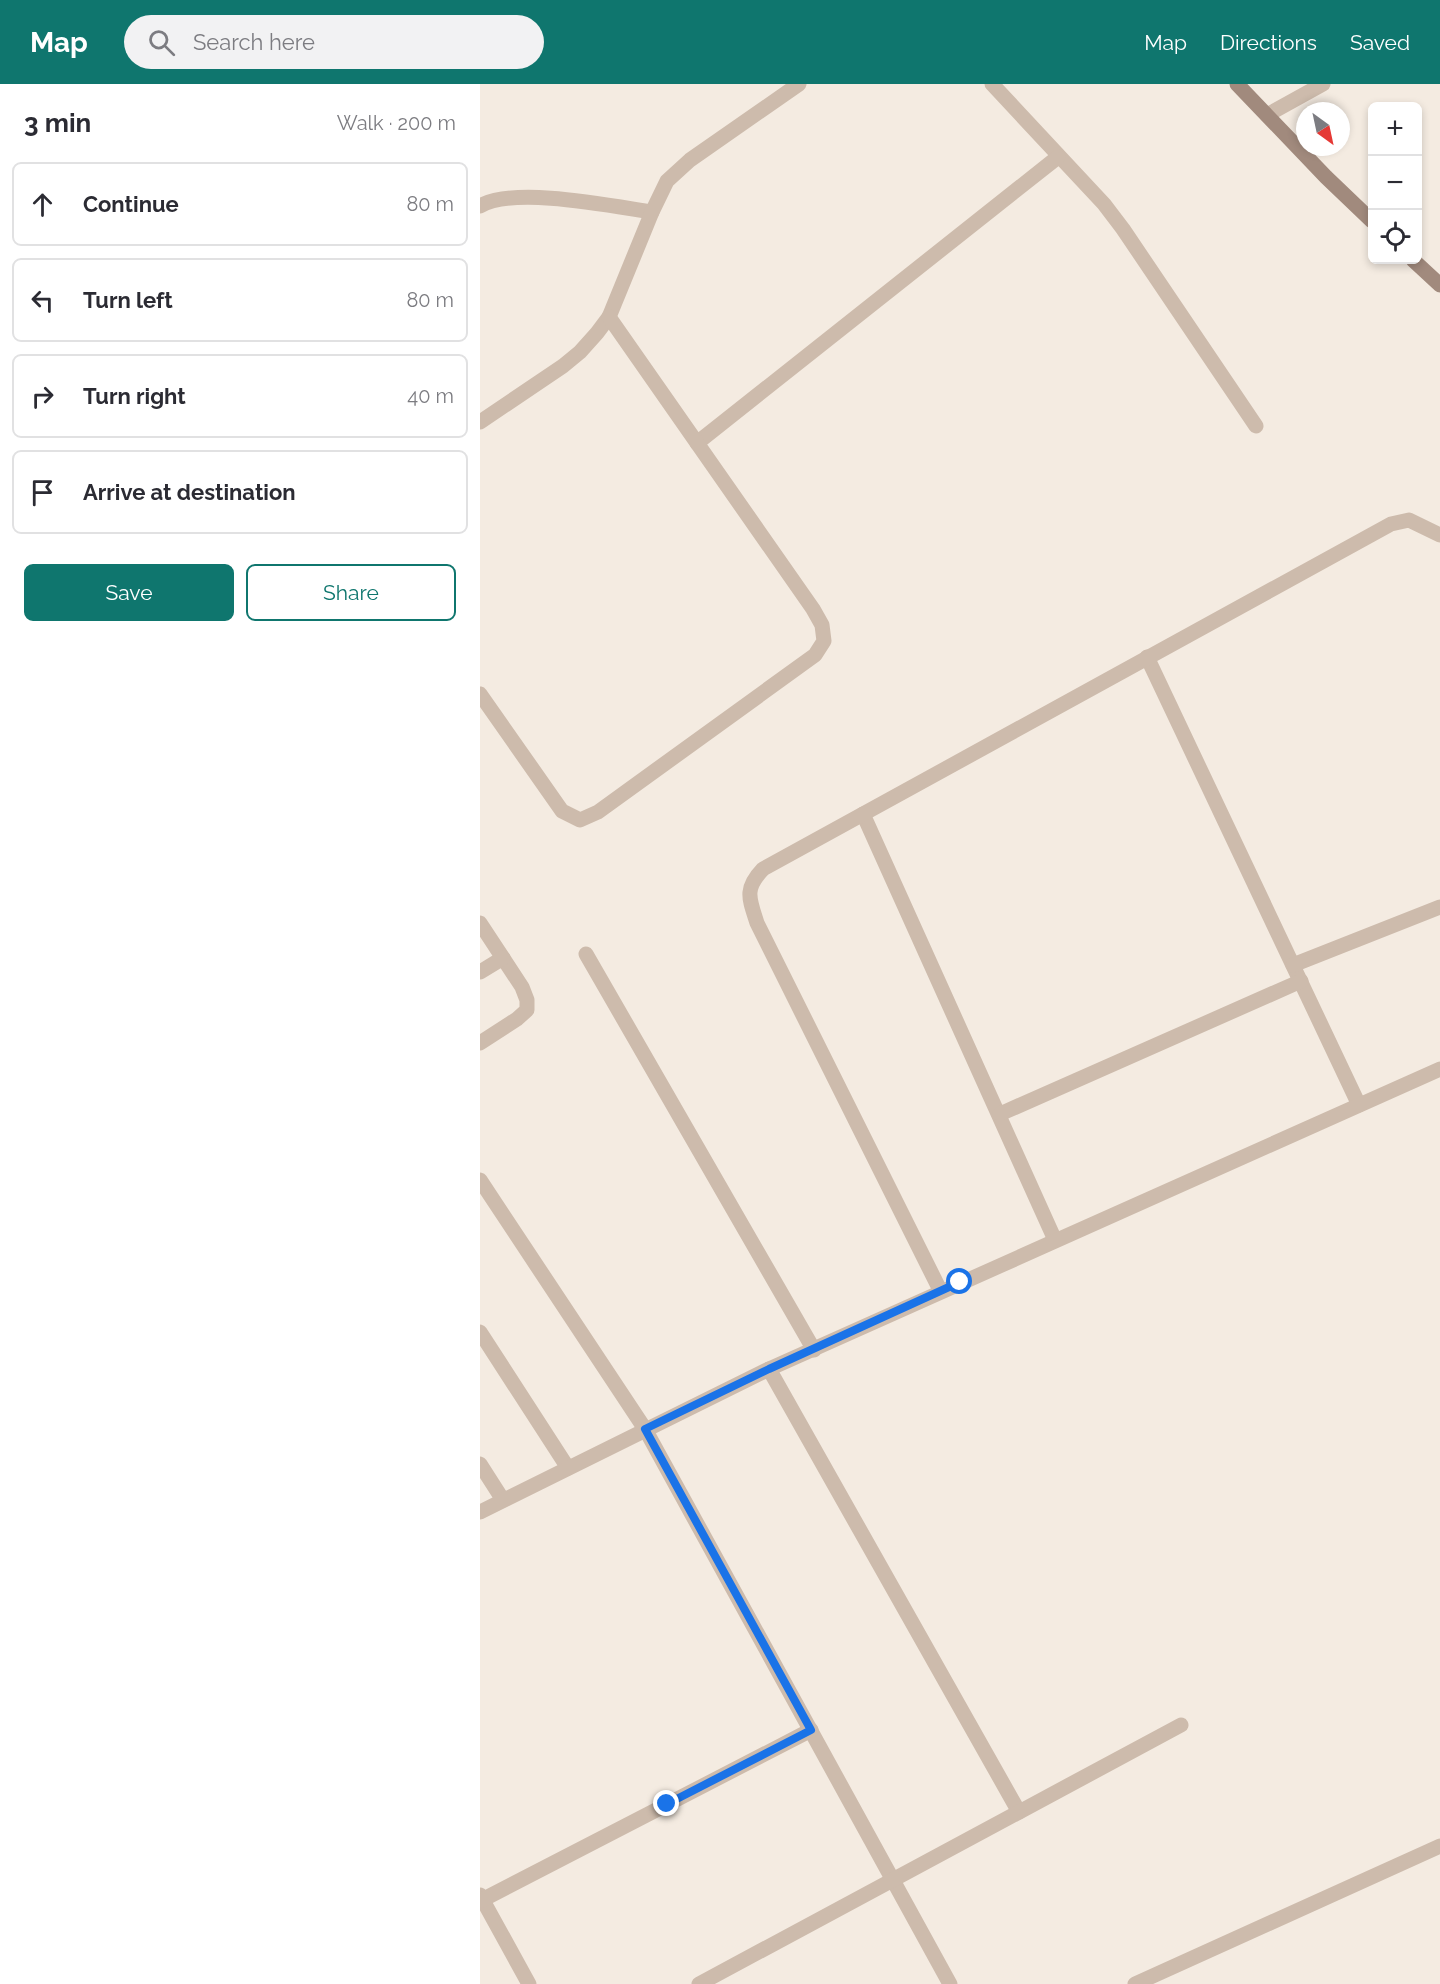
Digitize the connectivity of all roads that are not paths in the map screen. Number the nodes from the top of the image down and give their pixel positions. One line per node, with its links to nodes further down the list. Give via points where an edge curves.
1 (799, 84): 8 (street, via 690,160 667,181)
2 (992, 84): 6 (street)
3 (1237, 84): 5 (street)
4 (1323, 84): 5 (street)
5 (1267, 115): 9 (street)
6 (1058, 157): 14 (street, via 1123,229); 15 (street)
7 (480, 206): 8 (street, via 503,198 525,197)
8 (652, 212): 12 (street)
9 (1368, 217)
10 (1417, 264): 11 (street)
11 (1440, 285)
12 (609, 317): 13 (street, via 563,366); 15 (street)
13 (480, 422)
14 (1256, 426)
15 (697, 444): 18 (street, via 818,617 824,641 815,655 598,812 580,820 562,811)
16 (1440, 535): 17 (street, via 1409,520 1391,524)
17 (1147, 657): 19 (street); 24 (street)
18 (480, 694)
19 (863, 814): 30 (street); 33 (street, via 763,869 752,880 749,898 757,923)
20 (1440, 907): 24 (street)
21 (480, 923): 23 (street)
22 (586, 954): 35 (street)
23 (503, 958): 25 (street); 27 (street, via 522,987 527,1010)
24 (1293, 965): 26 (street)
25 (480, 972)
26 (1301, 981): 29 (street); 30 (street)
27 (480, 1043)
28 (1440, 1069): 29 (street)
29 (1359, 1105): 32 (street)
30 (1000, 1114): 32 (street)
31 (480, 1180): 37 (street)
32 (1055, 1240): 33 (street)
33 (940, 1290): 35 (street)
34 (480, 1332): 39 (street)
35 (814, 1350): 36 (street)
36 (769, 1369): 37 (street); 44 (street)
37 (645, 1429): 39 (street); 43 (street)
38 (480, 1464): 40 (street)
39 (567, 1468): 40 (street)
40 (503, 1500): 41 (street)
41 (480, 1512)
42 (1181, 1725): 44 (street)
43 (811, 1730): 46 (street); 47 (street)
44 (1019, 1812): 46 (street)
45 (1440, 1846): 51 (street)
46 (892, 1880): 49 (street); 50 (street)
47 (481, 1898): 48 (street)
48 (529, 1984)
49 (699, 1984)
50 (950, 1984)
51 (1135, 1984)

